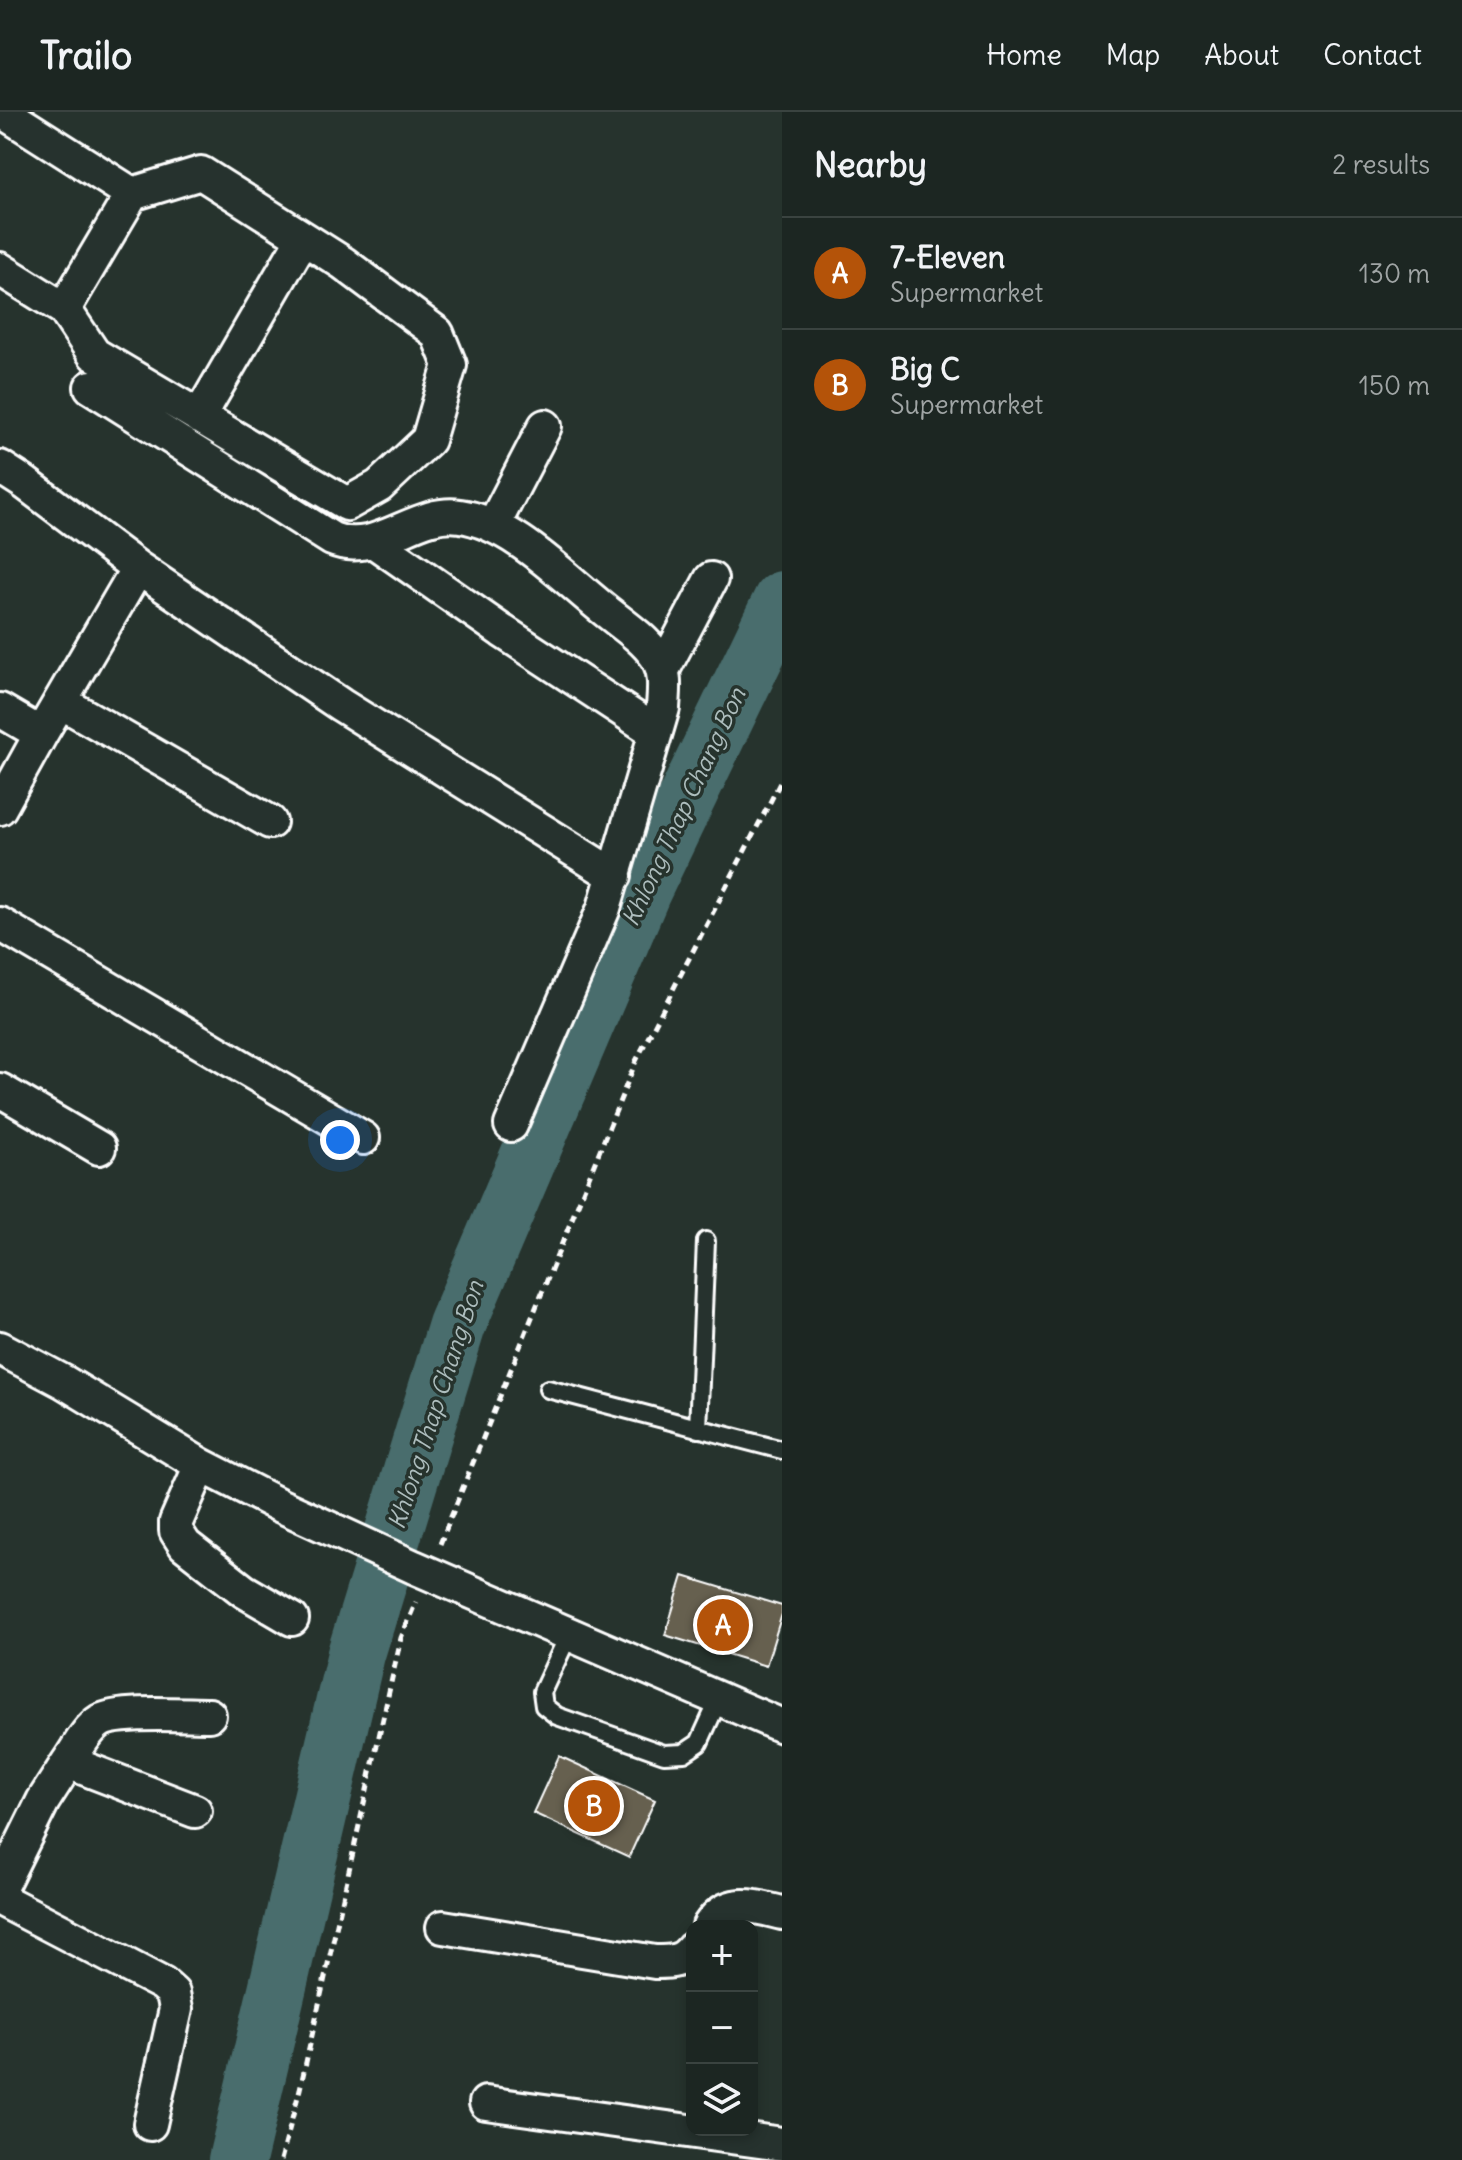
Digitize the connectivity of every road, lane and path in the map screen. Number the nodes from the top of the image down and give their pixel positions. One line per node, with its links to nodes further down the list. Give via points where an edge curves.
1 (3, 112): 2 (street)
2 (132, 194): 3 (street, via 201,173); 5 (street)
3 (303, 238): 7 (street); 7 (street, via 437,333 450,365 428,440 379,486 347,504)
4 (0, 269): 5 (street)
5 (64, 309): 7 (street, via 94,354)
6 (91, 387): 11 (street, via 332,539 358,545)
7 (199, 417)
8 (545, 426): 10 (street)
9 (0, 467): 12 (street)
10 (493, 526): 11 (street, via 457,515 437,517); 14 (street, via 521,542 633,634 655,654)
11 (373, 541): 17 (street)
12 (138, 568): 15 (street); 22 (street, via 341,705)
13 (711, 579): 14 (street)
14 (663, 670): 17 (street, via 663,708)
15 (61, 702): 18 (street); 21 (street)
16 (0, 710): 18 (street)
17 (656, 732): 22 (street)
18 (41, 734): 20 (street)
19 (782, 779): 34 (path, via 636,1061)
20 (0, 808)
21 (270, 822)
22 (615, 876): 25 (street)
23 (0, 924): 26 (street)
24 (0, 1090): 27 (street)
25 (511, 1125)
26 (363, 1138)
27 (99, 1148)
28 (706, 1241): 31 (lane)
29 (0, 1348): 33 (street)
30 (548, 1389): 31 (lane)
31 (698, 1429): 32 (lane)
32 (782, 1450)
33 (201, 1465): 34 (street); 35 (street, via 176,1531 185,1545 244,1591)
34 (421, 1570): 36 (street); 51 (path)
35 (292, 1619)
36 (569, 1634): 37 (street); 37 (lane, via 542,1692 544,1706 557,1716 664,1754 684,1753 699,1743)
37 (719, 1699): 39 (street)
38 (209, 1715): 40 (street, via 100,1721)
39 (782, 1726)
40 (68, 1762): 41 (street); 42 (street)
41 (195, 1811)
42 (0, 1888)
43 (0, 1899): 49 (street, via 173,1993 176,2009)
44 (782, 1913): 45 (street, via 730,1906)
45 (713, 1920)
46 (443, 1927): 47 (street, via 655,1962 672,1963)
47 (686, 1956)
48 (486, 2103): 50 (street)
49 (150, 2124)
50 (782, 2144)
51 (281, 2160)

